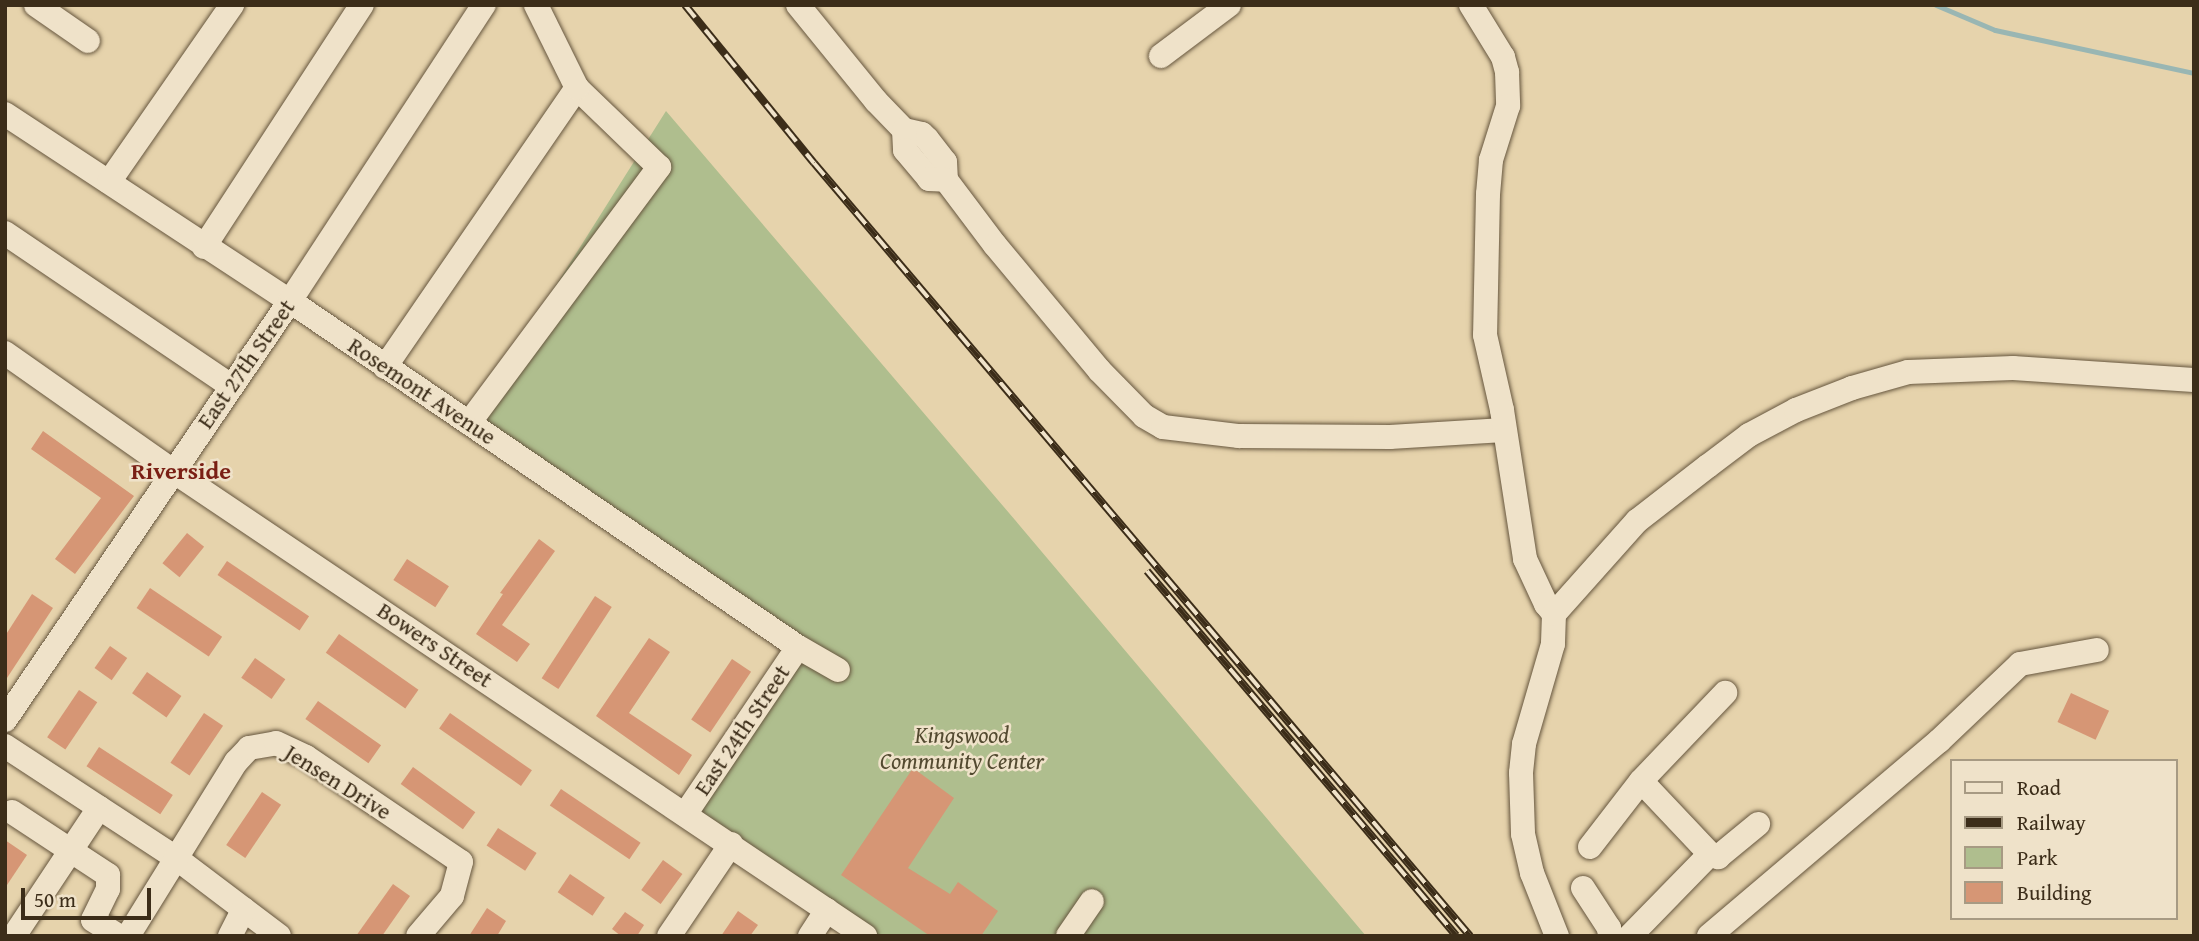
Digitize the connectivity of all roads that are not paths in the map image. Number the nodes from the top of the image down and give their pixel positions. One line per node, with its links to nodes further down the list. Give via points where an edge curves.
1 (36, 5): 9 (street)
2 (232, 5): 13 (street)
3 (362, 5): 15 (street)
4 (484, 5): 16 (street, East 27th Street)
5 (536, 5): 11 (street)
6 (798, 5): 22 (street, via 904,130 905,150 929,179 946,180 1099,370 1144,416 1163,427 1214,434 1390,437)
7 (1471, 5): 22 (street, via 1503,57 1508,89 1508,106 1491,160 1483,311)
8 (1224, 7): 10 (street)
9 (88, 41)
10 (1161, 56)
11 (577, 88): 18 (street); 21 (street, via 659,167)
12 (5, 114): 13 (street, Rosemont Avenue)
13 (109, 183): 15 (street, Rosemont Avenue)
14 (5, 233): 20 (street)
15 (204, 247): 16 (street, Rosemont Avenue)
16 (290, 301): 18 (street, Rosemont Avenue); 20 (street, East 27th Street)
17 (5, 353): 23 (street, Bowers Street)
18 (385, 367): 21 (street, Rosemont Avenue)
19 (2194, 380): 24 (street, via 2013,368 1908,372 1852,388 1749,435 1708,466 1637,521)
20 (231, 386): 23 (street, East 27th Street)
21 (469, 423): 25 (street, Rosemont Avenue)
22 (1504, 430): 24 (street, via 1525,559)
23 (173, 471): 29 (street, East 27th Street); 34 (street, Bowers Street)
24 (1554, 614): 56 (street, via 1553,644 1524,744 1521,773 1523,834 1532,873)
25 (798, 647): 27 (street, Rosemont Avenue); 34 (street, East 24th Street)
26 (2097, 650): 59 (street, via 2020,664 1939,741)
27 (838, 670)
28 (1725, 693): 31 (street)
29 (5, 720)
30 (5, 746): 32 (street)
31 (1641, 781): 37 (street); 39 (street)
32 (99, 808): 38 (street); 40 (street)
33 (12, 812): 38 (street)
34 (686, 813): 36 (street, Bowers Street)
35 (1758, 824): 39 (street, via 1718,857)
36 (731, 844): 44 (street, Bowers Street); 52 (street)
37 (1590, 847)
38 (70, 851): 45 (street, via 108,875 108,889); 46 (street)
39 (1710, 854): 58 (street)
40 (176, 858): 43 (street); 48 (street); 51 (street, Jensen Drive, via 236,762 249,748 276,743 306,757 461,862 452,896)
41 (1583, 888): 57 (street)
42 (1092, 901): 55 (street)
43 (244, 909): 49 (street); 50 (street)
44 (827, 910): 53 (street); 54 (street, Bowers Street)
45 (87, 928): 47 (street)
46 (14, 936)
47 (119, 936)
48 (128, 936)
49 (230, 936)
50 (279, 936)
51 (418, 936)
52 (669, 936)
53 (810, 936)
54 (865, 936)
55 (1068, 936)
56 (1557, 936)
57 (1610, 936)
58 (1630, 936)
59 (1709, 936)

